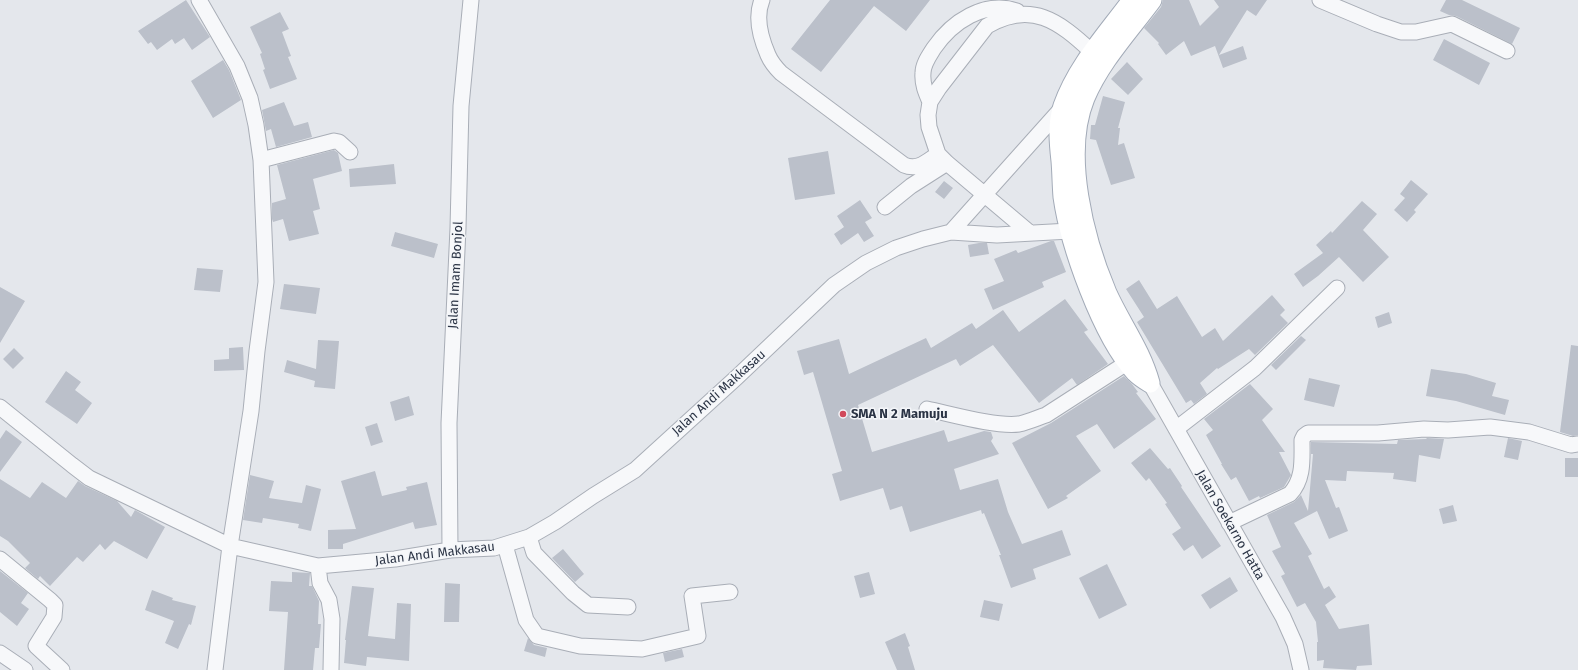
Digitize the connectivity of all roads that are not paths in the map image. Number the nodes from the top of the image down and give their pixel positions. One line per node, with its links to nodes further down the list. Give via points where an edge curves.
1 (199, 0): 14 (street, via 237,66 250,98)
2 (471, 0): 31 (street, Jalan Imam Bonjol, via 461,106 449,423)
3 (762, 0): 13 (street, via 758,18 762,36 768,56 780,73 904,165 915,168)
4 (1320, 0): 8 (street, via 1401,32 1416,32 1452,24)
5 (1141, 2): 9 (main road, Jalan Soekarno Hatta); 18 (main road, Jalan Soekarno Hatta, via 1086,96 1079,114 1076,130 1080,204)
6 (1037, 6): 7 (street); 9 (street)
7 (1018, 11): 10 (street, via 996,19 988,26); 10 (street, via 1008,7 988,8 952,27 938,42 925,63 923,83)
8 (1507, 51)
9 (1092, 52): 11 (main road, Jalan Soekarno Hatta, via 1073,82)
10 (930, 102): 13 (street, via 929,127)
11 (1062, 108): 15 (street); 18 (main road, Jalan Soekarno Hatta, via 1059,128 1063,197)
12 (350, 152): 14 (street, via 339,142 334,141)
13 (943, 158): 15 (street); 16 (street)
14 (261, 160): 30 (street, via 266,282 251,411)
15 (985, 194): 17 (street); 19 (street)
16 (884, 207)
17 (951, 232): 19 (street, Jalan Andi Makkasau, via 997,236); 28 (street, Jalan Andi Makkasau, via 923,238 896,248 834,285 635,470)
18 (1078, 232): 19 (street, Jalan Andi Makkasau); 21 (main road, Jalan Soekarno Hatta, via 1078,259 1095,301 1109,330)
19 (1030, 233)
20 (1337, 288): 25 (street, via 1255,368)
21 (1134, 359): 22 (main road, Jalan Soekarno Hatta, via 1136,373); 24 (street, via 1046,415 1018,424 998,424)
22 (1150, 383): 25 (street, Jalan Soekarno Hatta)
23 (0, 407): 30 (street, Jalan Andi Makkasau, via 89,478)
24 (927, 409)
25 (1176, 429): 27 (street, Jalan Soekarno Hatta)
26 (1578, 444): 27 (street, via 1529,432 1490,428 1308,433 1302,440 1302,471 1296,488 1290,494)
27 (1229, 523): 41 (street, Jalan Soekarno Hatta, via 1283,617 1295,644)
28 (529, 537): 29 (street, Jalan Andi Makkasau); 35 (street, via 534,553 588,605)
29 (505, 545): 31 (street, Jalan Andi Makkasau); 34 (street, via 526,620 537,636 580,646 642,649 698,636 692,596)
30 (230, 546): 33 (street, Jalan Andi Makkasau); 39 (street)
31 (450, 550): 33 (street, Jalan Andi Makkasau, via 395,559)
32 (0, 559): 37 (street, via 55,605 54,617)
33 (318, 566): 40 (street, via 320,583 329,600 332,619)
34 (730, 592)
35 (628, 607)
36 (0, 653): 37 (street)
37 (24, 662): 38 (street)
38 (62, 670)
39 (215, 670)
40 (330, 670)
41 (1301, 670)

